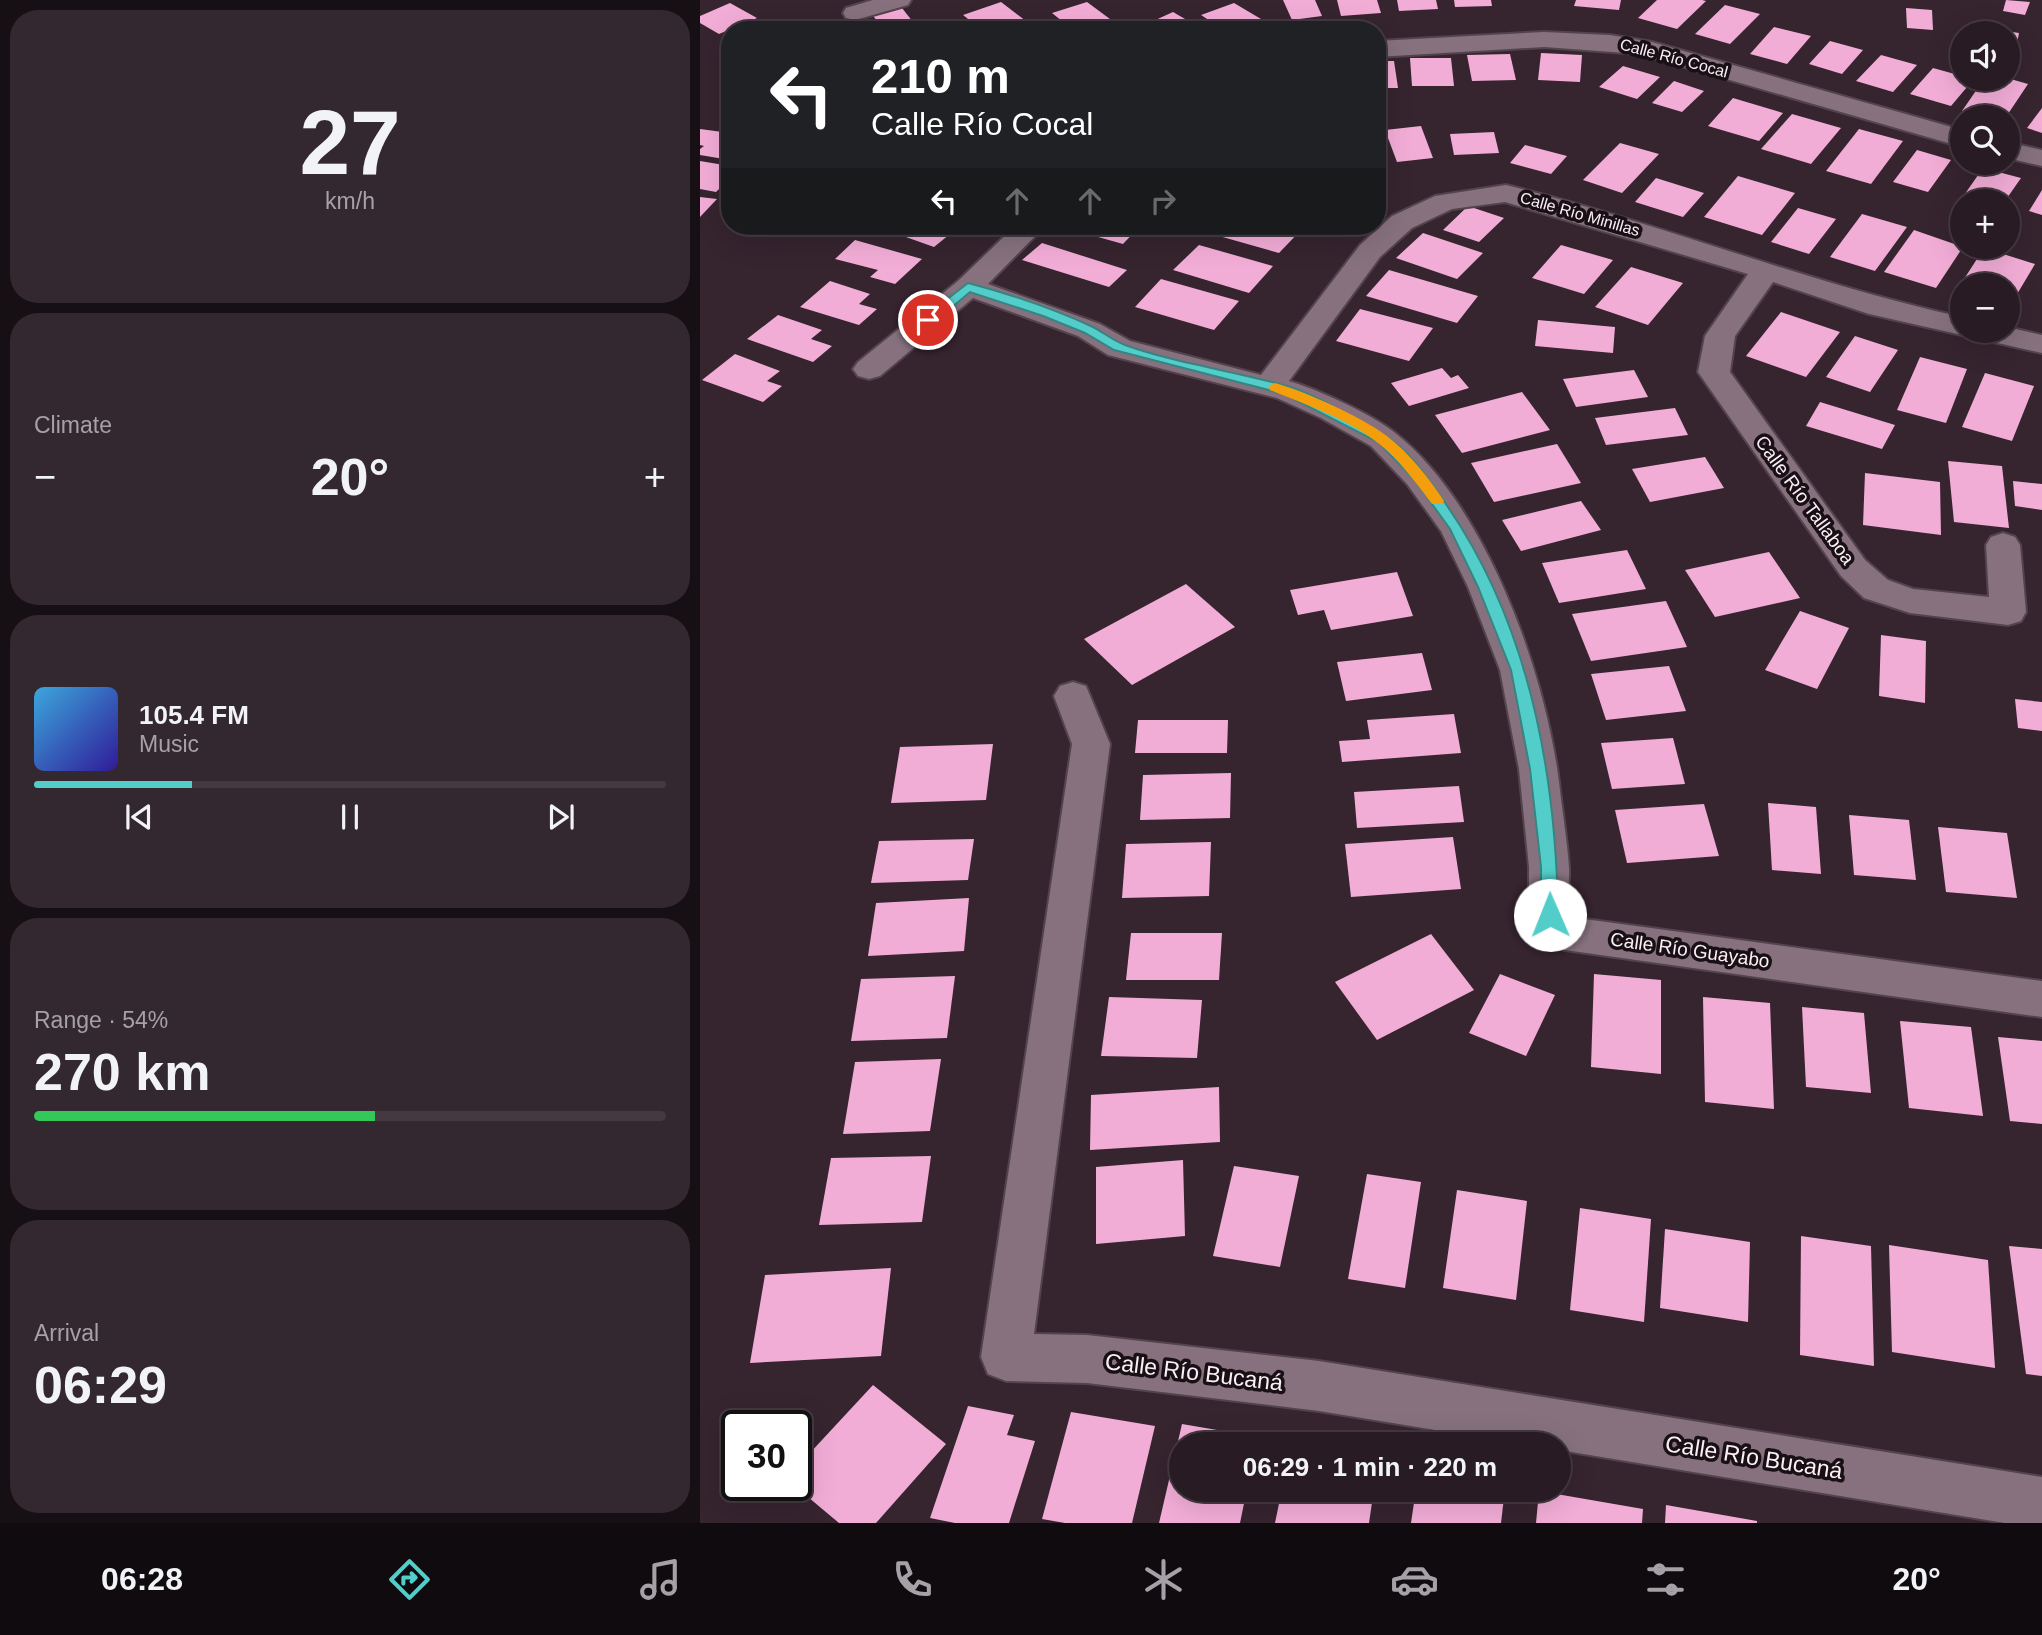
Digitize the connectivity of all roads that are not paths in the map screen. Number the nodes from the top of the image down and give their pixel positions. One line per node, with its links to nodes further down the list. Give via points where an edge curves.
1 (899, 0): 2 (street)
2 (855, 13)
3 (1386, 49): 4 (street, Calle Río Cocal, via 1564,38 1609,40)
4 (1950, 136)
5 (2020, 153): 6 (street)
6 (2042, 158)
7 (1022, 235): 9 (street)
8 (1766, 270): 10 (street, Calle Río Minillas, via 1880,308); 14 (street, Calle Río Minillas, via 1506,193 1445,202 1402,222 1370,251); 15 (street, Calle Río Tallaboa, via 1720,336 1714,372 1853,568 1876,589 1910,601 2008,612)
9 (968, 287): 13 (street); 14 (street, Calle Río Guayabo, via 1047,313 1119,348)
10 (1950, 323)
11 (2020, 339): 12 (street)
12 (2042, 344)
13 (869, 369)
14 (1269, 386): 17 (street, Calle Río Guayabo, via 1332,411 1382,439 1419,476 1456,528 1486,587 1518,670 1538,769 1550,915 1565,933)
15 (2003, 545)
16 (1073, 696): 18 (street, Calle Río Bucaná, via 1091,744 1006,1357 1087,1359 1319,1386)
17 (2042, 999)
18 (2042, 1503)

